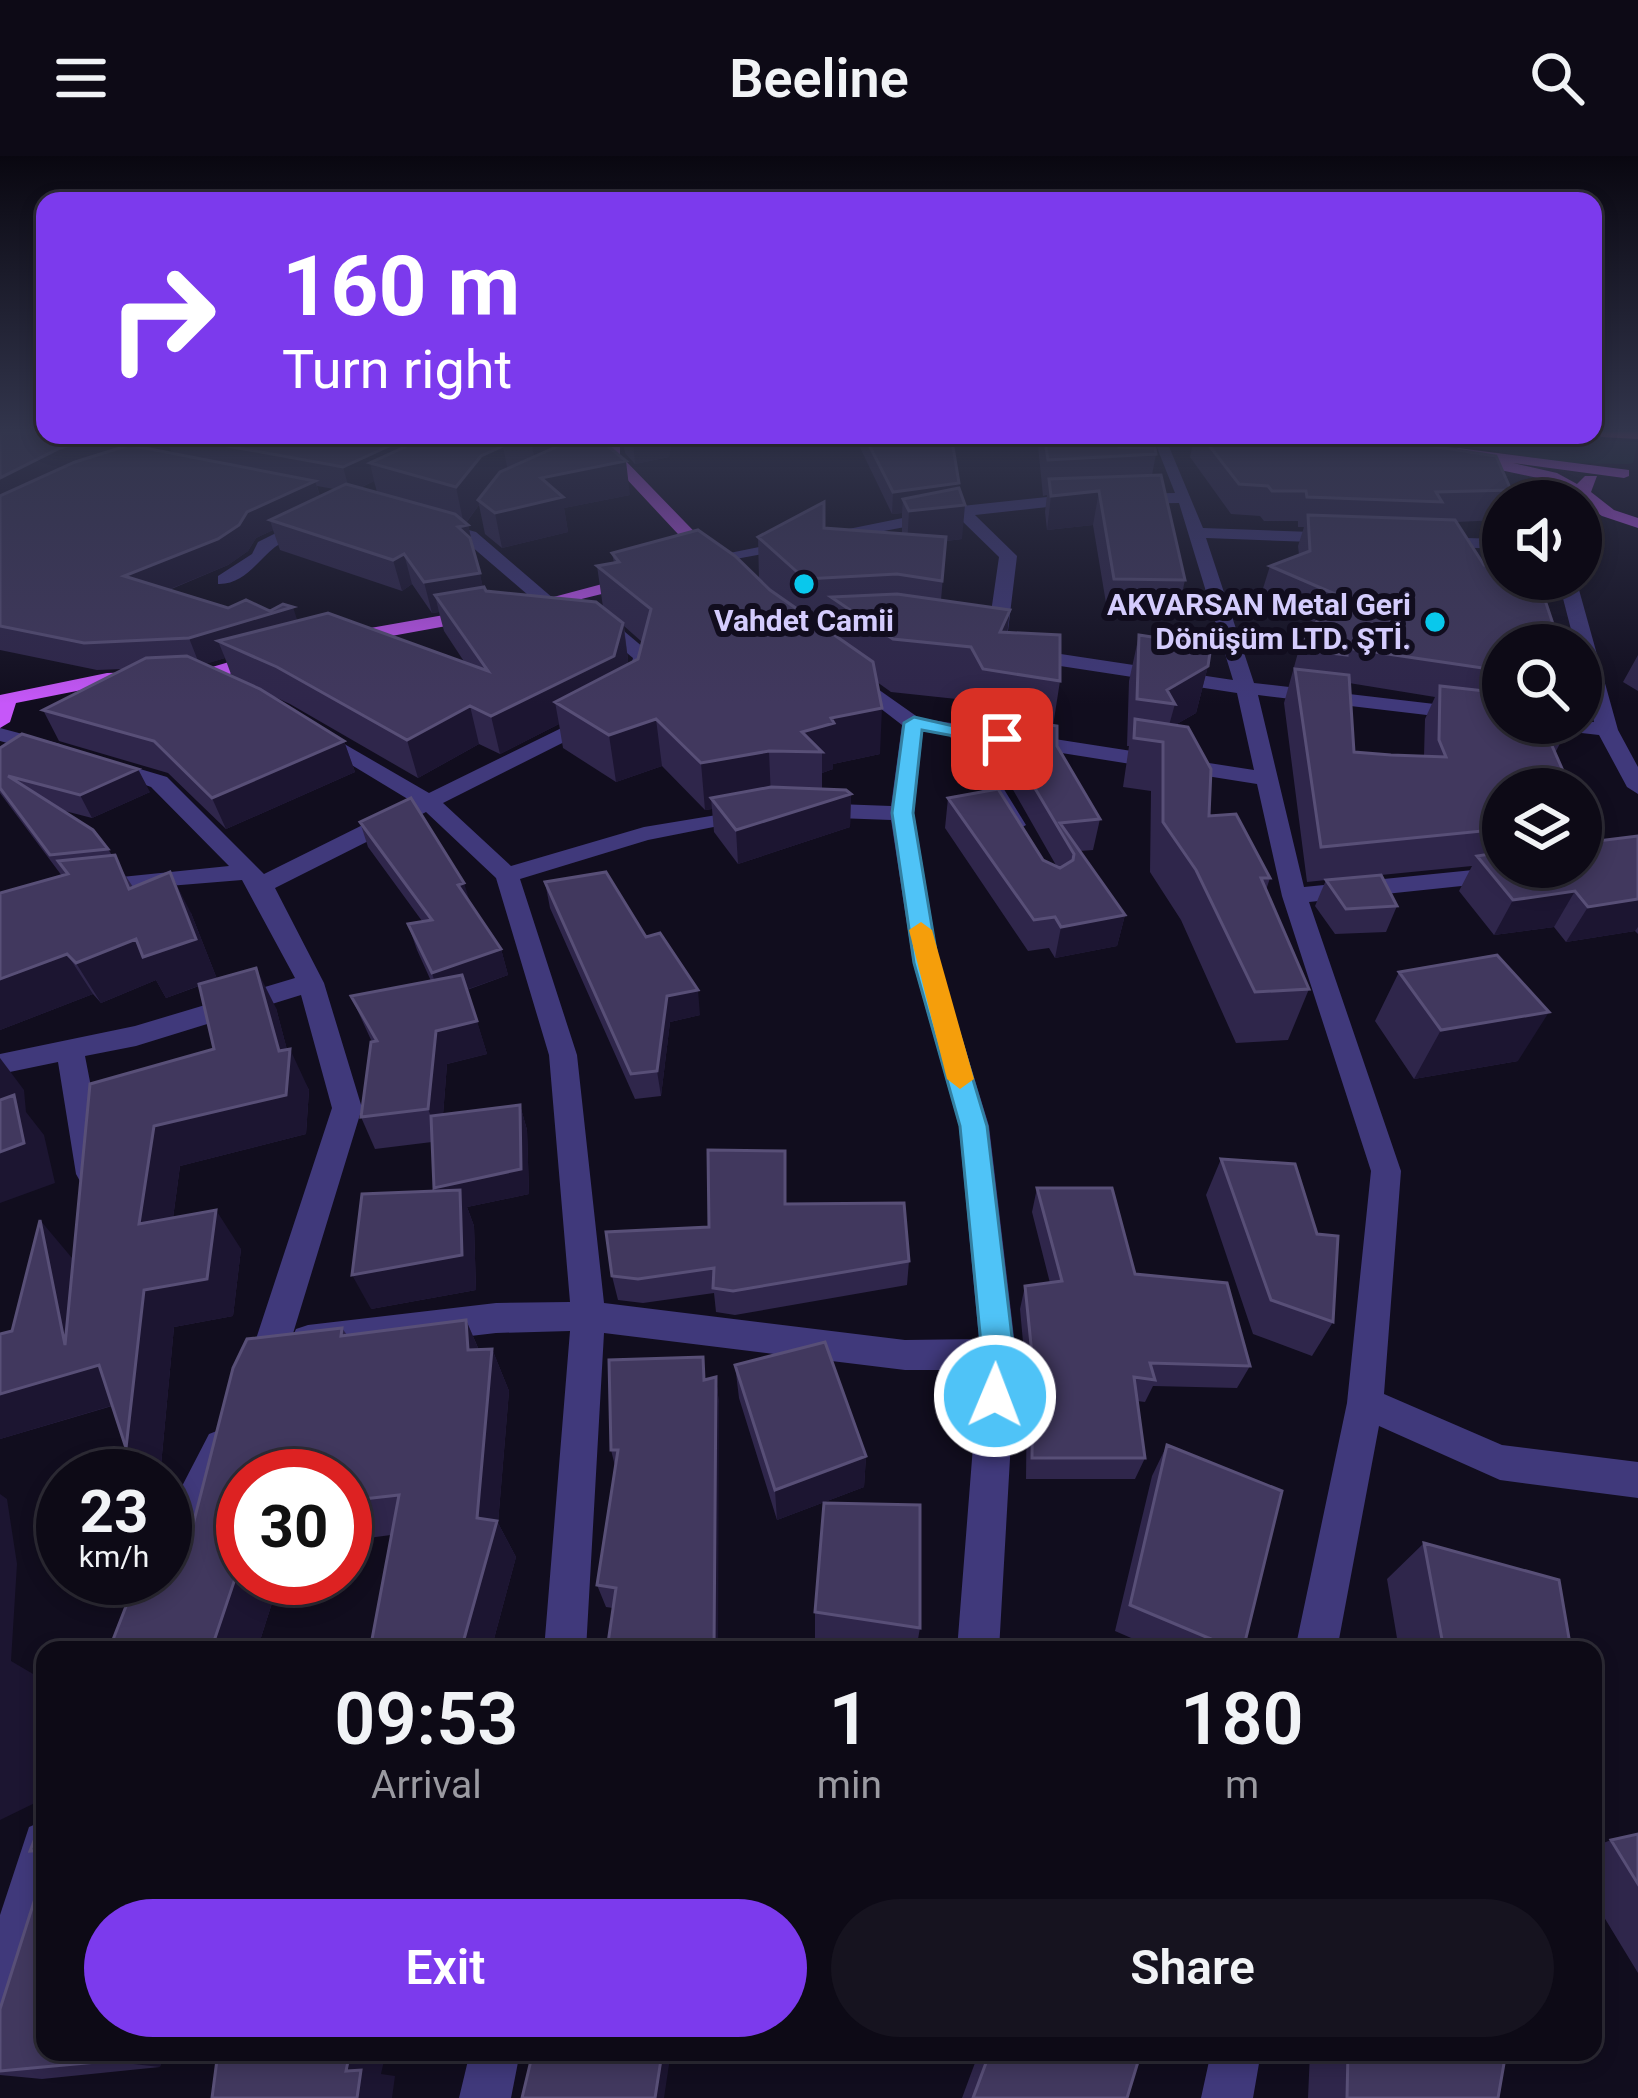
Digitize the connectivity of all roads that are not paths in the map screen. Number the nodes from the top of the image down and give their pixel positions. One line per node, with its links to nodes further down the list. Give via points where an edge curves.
1 (311, 523): 17 (street, via 264,546)
2 (424, 523): 11 (street)
3 (480, 523): 11 (street)
4 (671, 523): 15 (main road)
5 (902, 523): 15 (street)
6 (974, 523): 25 (street, via 1008,556 986,649)
7 (1193, 523): 10 (street)
8 (1602, 524): 9 (main road)
9 (1638, 524)
10 (1196, 533): 12 (street); 25 (street)
11 (470, 536): 20 (street)
12 (1361, 539)
13 (1409, 541): 14 (street)
14 (1482, 543)
15 (704, 561): 18 (street)
16 (652, 575): 20 (main road)
17 (224, 580)
18 (743, 590)
19 (1573, 600): 33 (street)
20 (548, 603): 21 (main road); 38 (street, via 605,625 643,657 632,699)
21 (325, 642)
22 (283, 652): 24 (main road)
23 (821, 654): 31 (street)
24 (203, 676): 26 (street); 27 (main road, via 107,679)
25 (1246, 688): 29 (street); 36 (street)
26 (242, 694)
27 (3, 697): 30 (main road)
28 (281, 712): 38 (street)
29 (1482, 716)
30 (0, 722)
31 (914, 723): 34 (street); 39 (street)
32 (1602, 729): 33 (street)
33 (1607, 730): 37 (street)
34 (958, 733): 36 (street); 40 (street)
35 (0, 734): 43 (street, via 159,782)
36 (1267, 779): 45 (street)
37 (1638, 787)
38 (428, 802): 41 (street); 43 (street)
39 (902, 813): 41 (street, via 783,809 644,834); 52 (street, via 926,963 974,1126)
40 (1028, 848)
41 (507, 875): 50 (street, via 563,1054)
42 (1482, 876): 45 (street)
43 (254, 879): 44 (street); 46 (street)
44 (68, 890)
45 (1294, 896): 53 (street, via 1386,1171)
46 (311, 983): 47 (street); 51 (street, via 346,1108)
47 (70, 1050): 48 (street); 49 (street)
48 (0, 1064)
49 (93, 1178)
50 (588, 1316): 51 (street, via 496,1318); 52 (street, via 905,1355); 56 (street)
51 (272, 1344): 55 (street)
52 (998, 1354): 57 (street)
53 (1365, 1403): 54 (street, via 1501,1462); 58 (street)
54 (1638, 1480)
55 (192, 1506)
56 (567, 1641)
57 (979, 1641)
58 (1318, 1641)
59 (36, 1874): 60 (street)
60 (0, 1996)
61 (493, 2061): 63 (street)
62 (1234, 2061): 64 (street)
63 (485, 2098)
64 (1227, 2098)

